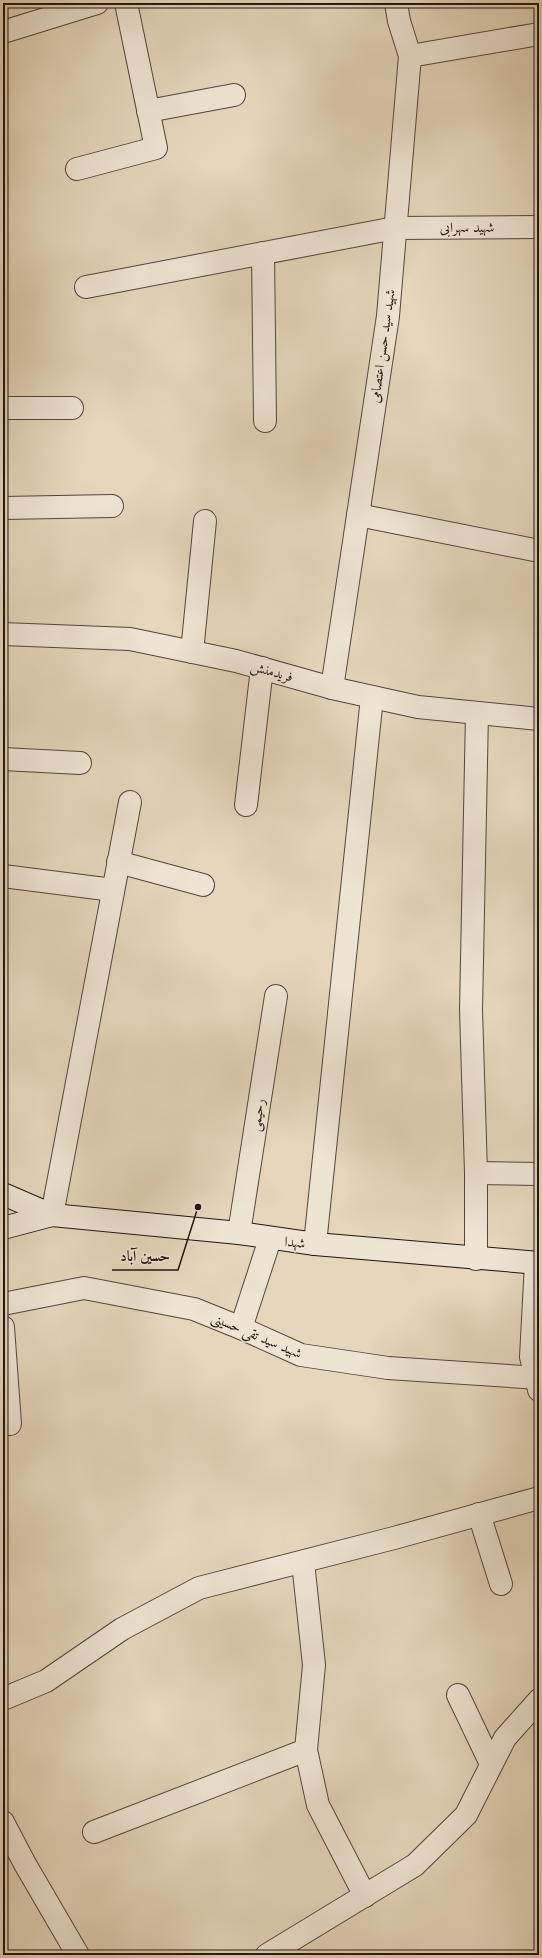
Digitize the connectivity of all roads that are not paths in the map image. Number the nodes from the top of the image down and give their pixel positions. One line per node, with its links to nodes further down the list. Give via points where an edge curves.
1 (97, 3): 4 (street)
2 (126, 3): 9 (street)
3 (396, 3): 7 (street, شهید سید حسن اعتصامی)
4 (60, 8): 5 (street)
5 (3, 32)
6 (539, 34): 7 (street)
7 (410, 56): 12 (street, شهید سید حسن اعتصامی)
8 (234, 95): 9 (street)
9 (148, 111): 10 (street, via 156,148)
10 (77, 169)
11 (539, 227): 12 (street, شهید سهرابی)
12 (395, 228): 13 (street, شهید سهرابی); 20 (street, شهید سید حسن اعتصامی, via 388,316)
13 (263, 253): 14 (street, شهید سهرابی); 17 (street)
14 (86, 287)
15 (3, 408): 16 (street)
16 (72, 408)
17 (266, 421)
18 (112, 506): 19 (street)
19 (3, 508)
20 (358, 515): 22 (street); 26 (street, شهید سید حسن اعتصامی)
21 (205, 521): 24 (street)
22 (539, 551)
23 (3, 634): 24 (street, فریدمنش, via 130,639)
24 (192, 652): 25 (street, فریدمنش)
25 (262, 668): 26 (street, فریدمنش); 33 (street)
26 (332, 688): 27 (street, فریدمنش)
27 (372, 697): 28 (street, فریدمنش, via 418,707); 46 (street)
28 (477, 713): 29 (street, فریدمنش); 39 (street, via 471,1010)
29 (539, 719)
30 (3, 759): 31 (street)
31 (80, 763)
32 (130, 802): 34 (street)
33 (246, 805)
34 (118, 862): 36 (street); 37 (street)
35 (3, 876): 37 (street)
36 (203, 886)
37 (113, 890): 42 (street)
38 (276, 996): 44 (street, رحیمی)
39 (476, 1173): 40 (street); 47 (street)
40 (539, 1174)
41 (3, 1194): 42 (street, شهدا)
42 (52, 1215): 43 (street, شهدا); 44 (street, شهدا)
43 (3, 1228)
44 (239, 1234): 45 (street, شهدا)
45 (270, 1239): 46 (street, شهدا); 51 (street)
46 (315, 1244): 47 (street, شهدا)
47 (476, 1259): 48 (street, شهدا)
48 (537, 1263): 52 (street, via 531,1357)
49 (3, 1304): 51 (street, شهید سید تقی حسینی, via 84,1288 194,1309)
50 (3, 1327): 53 (street, via 10,1424)
51 (241, 1328): 52 (street, شهید سید تقی حسینی, via 301,1355 388,1368)
52 (538, 1382)
53 (3, 1424)
54 (539, 1498): 55 (street)
55 (479, 1514): 56 (street); 57 (street)
56 (303, 1562): 59 (street, via 199,1588 122,1629 46,1681); 61 (street, via 314,1665)
57 (501, 1584)
58 (458, 1695): 62 (street)
59 (3, 1699)
60 (539, 1700): 62 (street, via 504,1738)
61 (306, 1750): 64 (street); 65 (street, via 318,1805)
62 (491, 1764): 65 (street, via 466,1814 415,1865)
63 (3, 1822): 66 (street)
64 (94, 1832)
65 (365, 1896): 67 (street)
66 (78, 1955)
67 (267, 1955)

